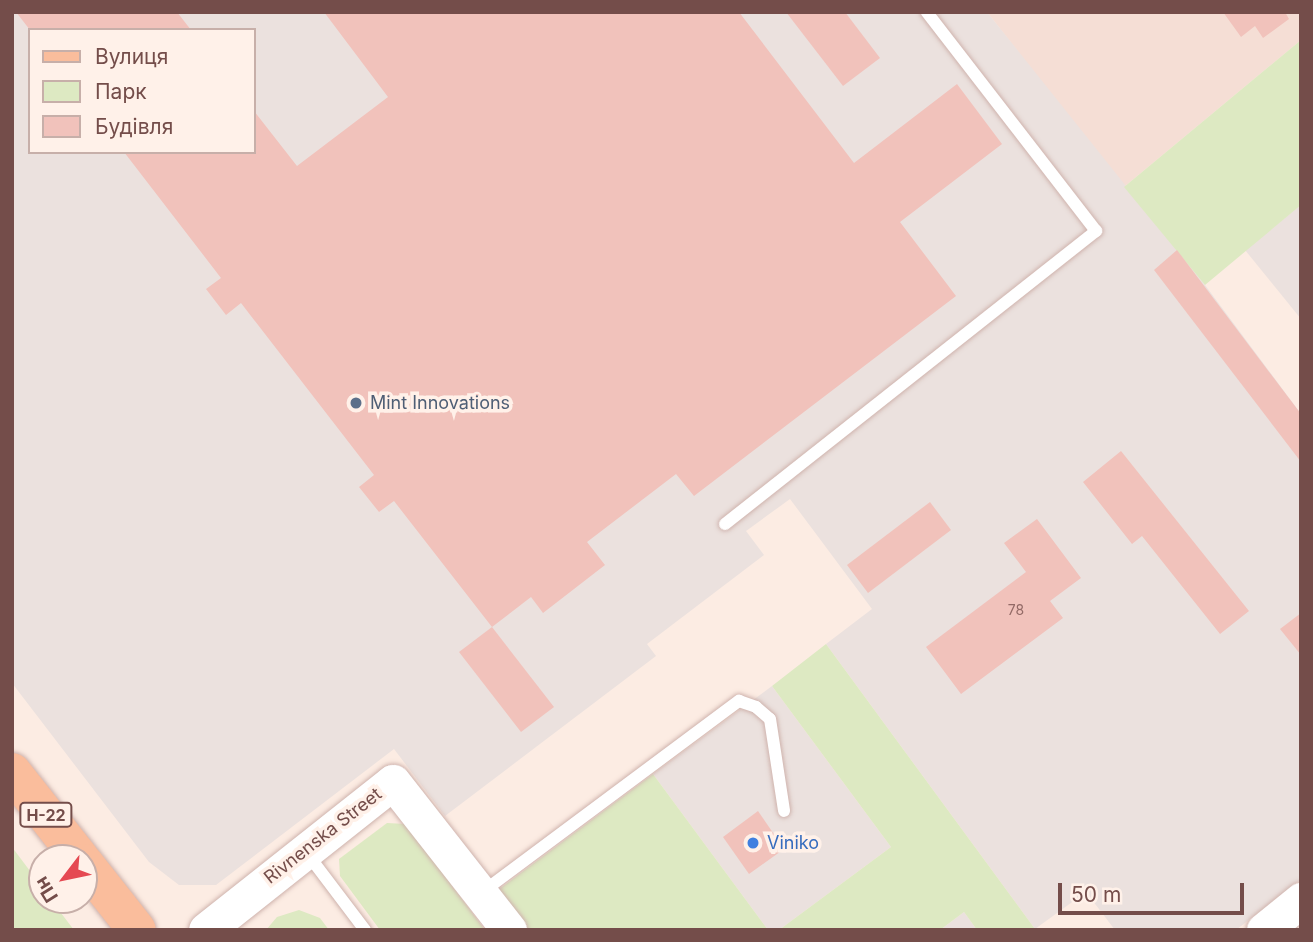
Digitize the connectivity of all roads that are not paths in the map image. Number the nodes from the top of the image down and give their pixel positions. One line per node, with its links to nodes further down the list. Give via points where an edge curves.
1 (927, 12): 2 (lane, via 1096,231)
2 (725, 524)
3 (12, 772): 5 (main road, Н-22)
4 (784, 811): 8 (lane, via 769,719 739,701)
5 (69, 844)
6 (304, 849): 8 (street, Rivnenska Street, via 393,782); 11 (street, Rivnenska Street); 12 (lane)
7 (98, 881): 10 (main road)
8 (480, 893): 13 (street, Rivnenska Street)
9 (1301, 900): 14 (street)
10 (137, 930)
11 (206, 930)
12 (365, 930)
13 (509, 930)
14 (1264, 930)

